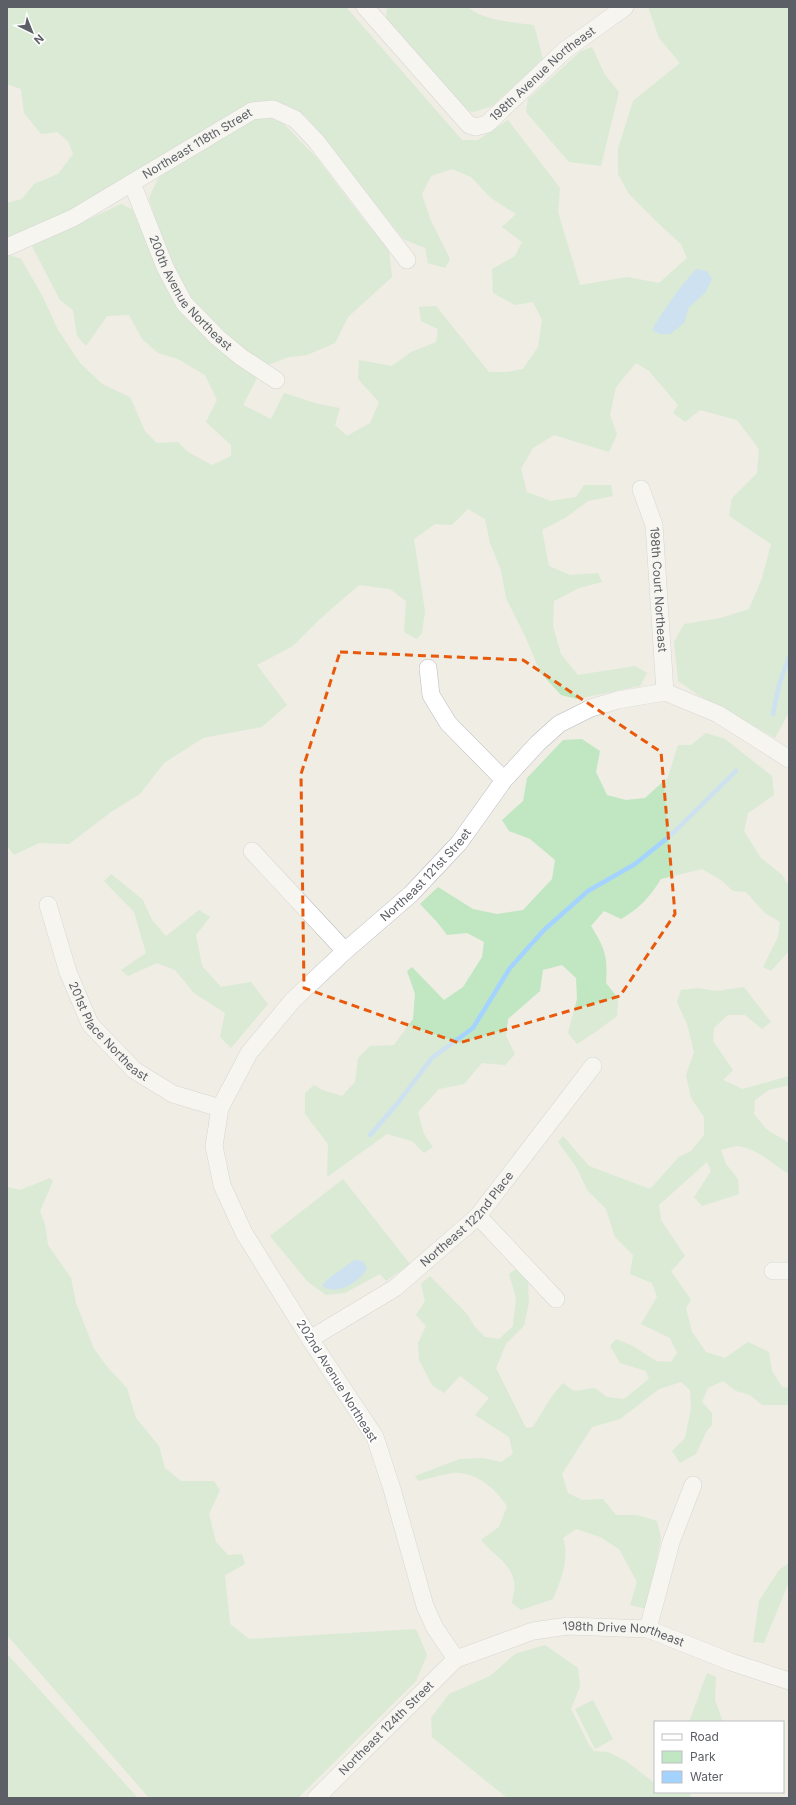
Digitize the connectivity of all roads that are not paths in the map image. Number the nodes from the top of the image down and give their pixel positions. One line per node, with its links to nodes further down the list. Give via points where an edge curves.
1 (365, 7): 2 (street, 198th Avenue Northeast, via 469,125 476,127 487,124 564,51)
2 (625, 7)
3 (132, 183): 4 (street, Northeast 118th Street, via 73,218); 5 (street, Northeast 118th Street, via 252,111 273,109 294,119 316,141); 6 (street, 200th Avenue Northeast, via 165,267 184,303 217,337 241,357)
4 (7, 247)
5 (407, 260)
6 (276, 380)
7 (641, 489): 9 (street, 198th Court Northeast, via 654,525)
8 (428, 668): 11 (street, via 432,696 448,723)
9 (665, 692): 10 (street, via 718,714); 11 (street, Northeast 121st Street, via 618,700 591,708 559,724)
10 (789, 759)
11 (504, 780): 14 (street, Northeast 121st Street, via 459,843 411,894)
12 (252, 851): 14 (street)
13 (48, 905): 16 (street, 201st Place Northeast, via 68,972 90,1024 134,1070 173,1094)
14 (345, 951): 16 (street, Northeast 121st Street, via 294,1000 249,1053)
15 (593, 1066): 17 (street, Northeast 122nd Place)
16 (220, 1108): 19 (street, 202nd Avenue Northeast, via 214,1146 222,1185 244,1233)
17 (478, 1216): 18 (street); 19 (street, Northeast 122nd Place, via 395,1288)
18 (556, 1299)
19 (310, 1339): 22 (street, 202nd Avenue Northeast, via 375,1437 425,1606 435,1628)
20 (693, 1485): 21 (street, via 671,1542)
21 (648, 1629): 22 (street, 198th Drive Northeast, via 568,1626 533,1631); 23 (street, 198th Drive Northeast, via 731,1662)
22 (456, 1659): 24 (street, Northeast 124th Street)
23 (789, 1681)
24 (316, 1798)

